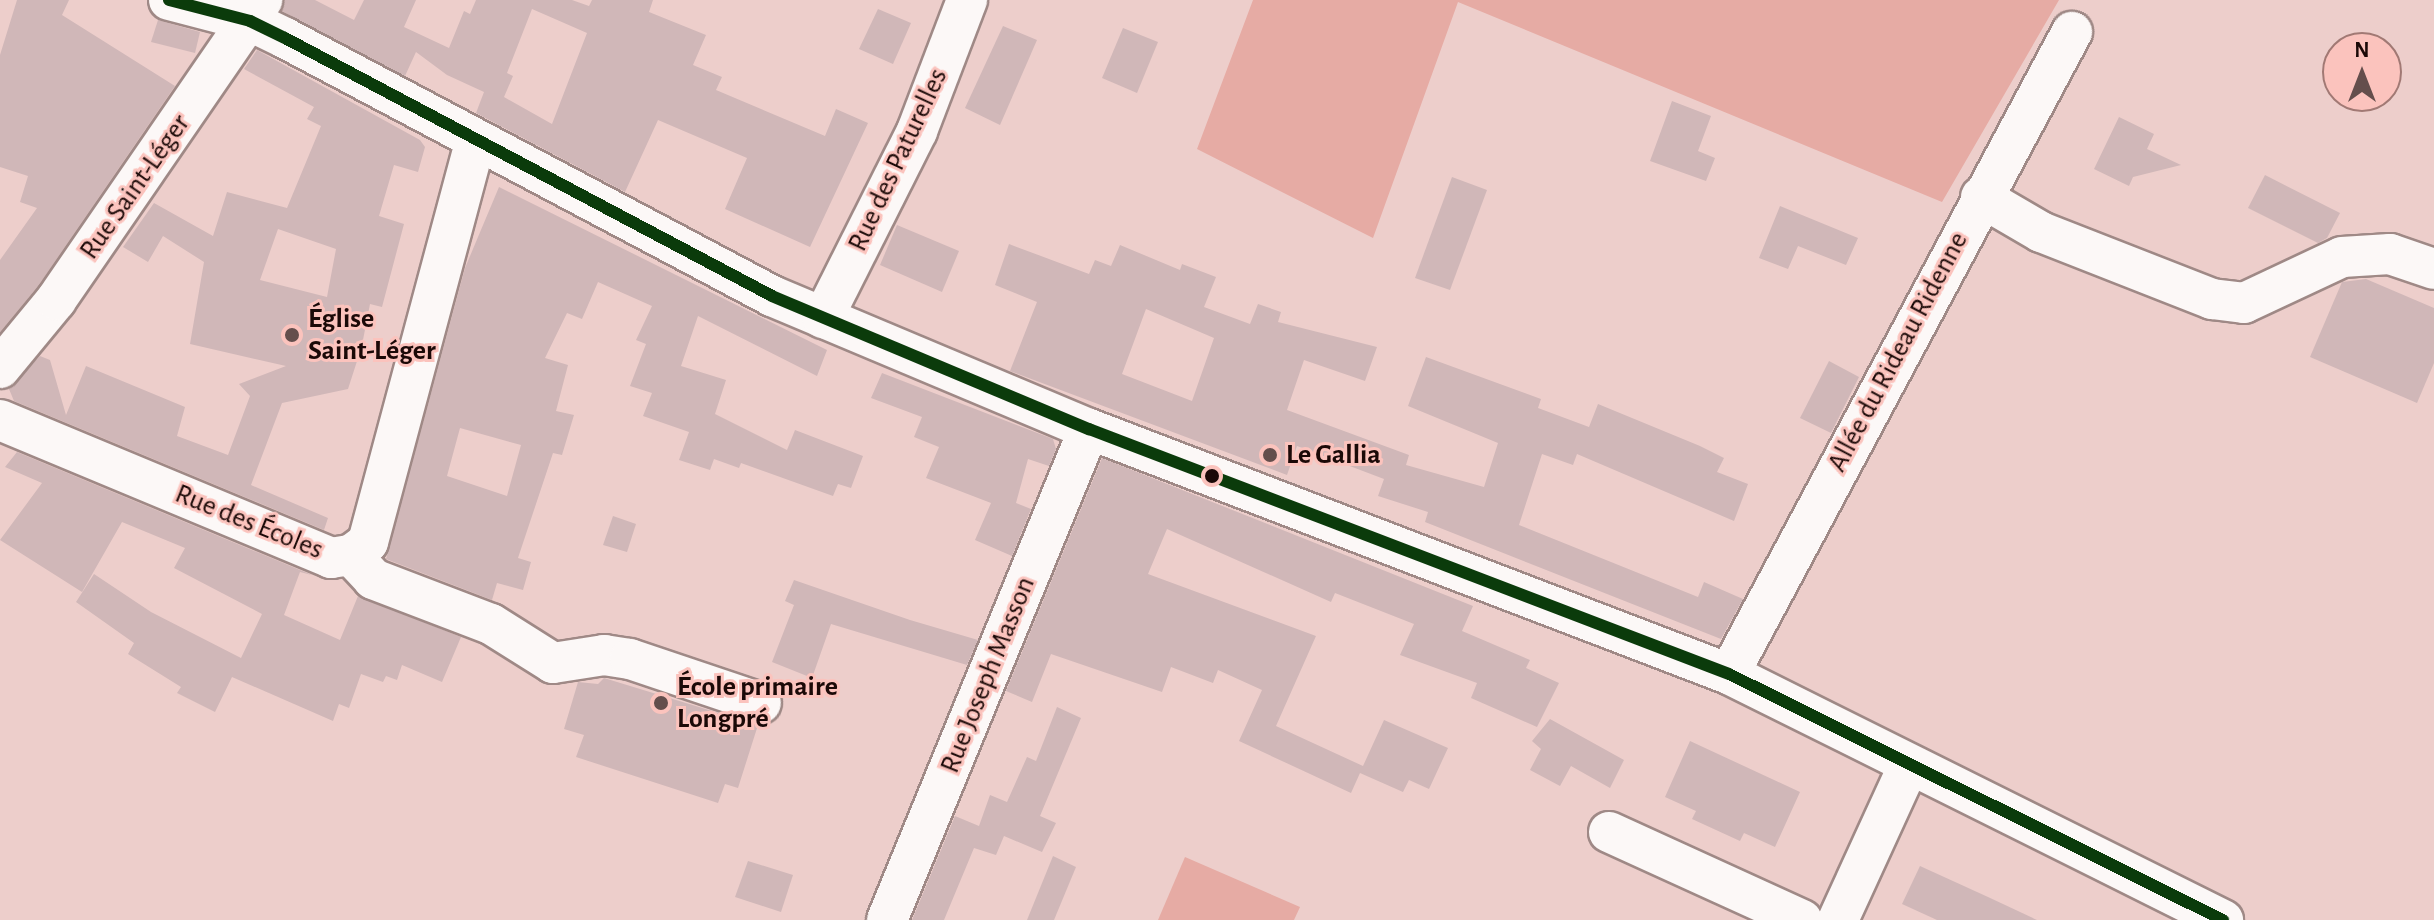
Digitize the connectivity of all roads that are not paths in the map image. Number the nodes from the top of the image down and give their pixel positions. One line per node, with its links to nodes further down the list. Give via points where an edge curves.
1 (169, 0): 3 (street)
2 (967, 0): 8 (street, Rue des Paturelles, via 917,131)
3 (257, 10): 5 (street); 9 (street, Rue Saint-Léger, via 56,300)
4 (2072, 32): 6 (street, Allée du Rideau Ridenne)
5 (475, 142): 8 (street); 12 (street, via 368,542)
6 (1981, 197): 7 (street, via 2041,232 2212,299 2244,303 2342,257 2390,254); 13 (street, Allée du Rideau Ridenne)
7 (2434, 269)
8 (823, 318): 11 (street)
9 (0, 368)
10 (0, 420): 12 (street, Rue des Écoles, via 331,558)
11 (1089, 429): 13 (street); 17 (street, Rue Joseph Masson)
12 (351, 555): 14 (street, Rue des Écoles, via 373,579 491,624 553,663 604,655 630,659)
13 (1729, 674): 15 (street)
14 (761, 703)
15 (1909, 765): 19 (street); 20 (street)
16 (1609, 832): 18 (street)
17 (887, 920)
18 (1802, 920)
19 (1838, 920)
20 (2223, 920)

